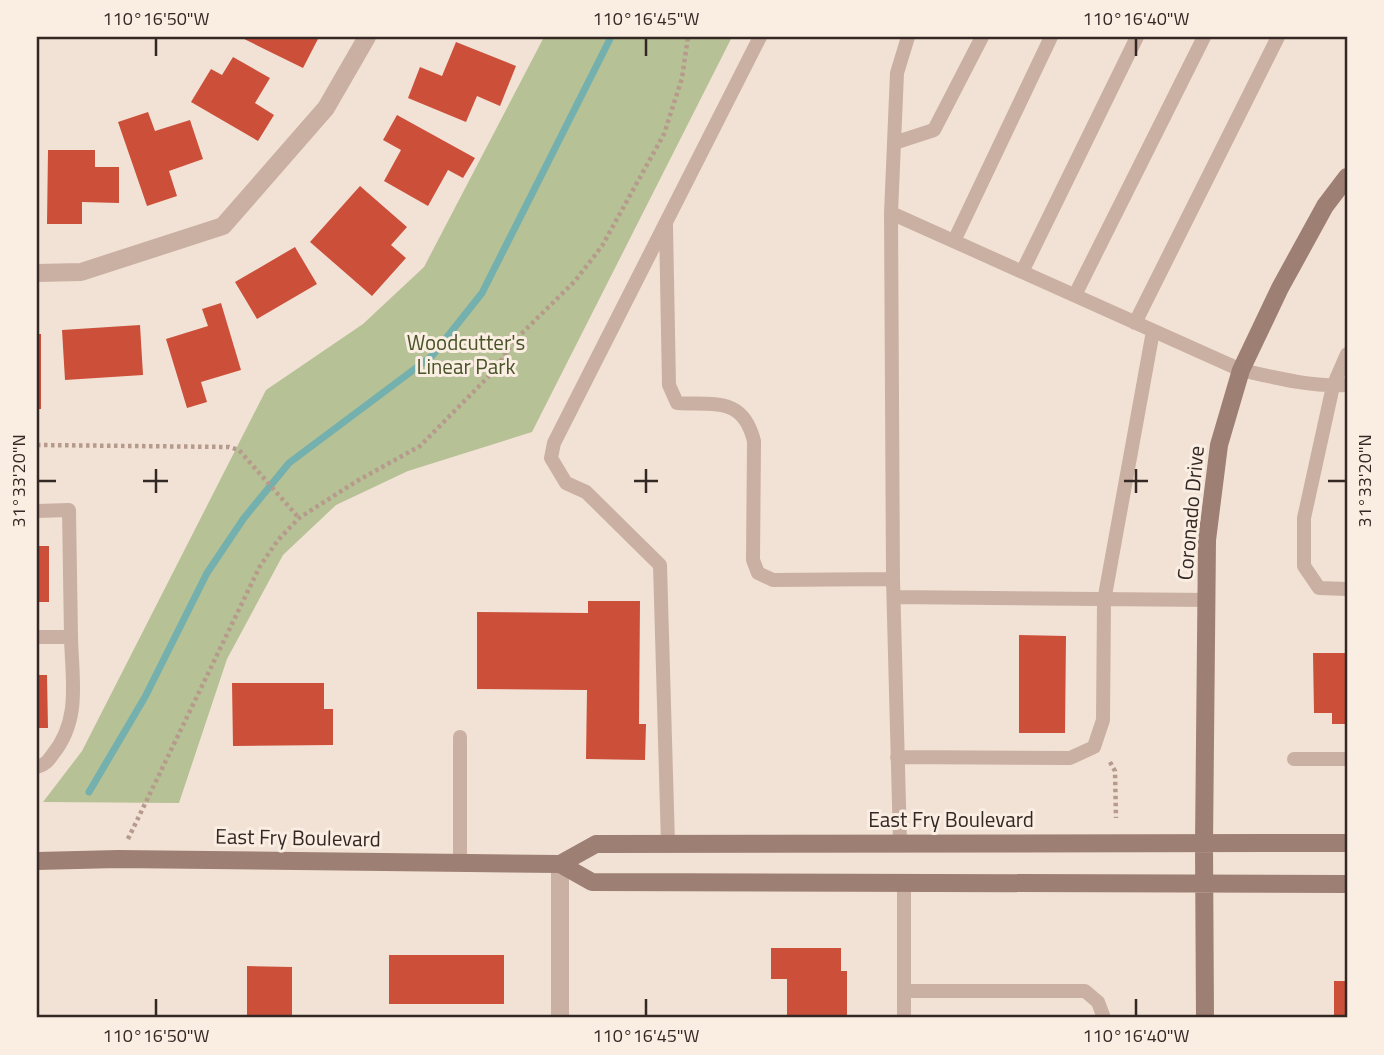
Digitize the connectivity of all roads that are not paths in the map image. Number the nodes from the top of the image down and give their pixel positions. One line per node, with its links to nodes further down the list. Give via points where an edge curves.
1 (367, 37): 15 (street, via 326,108 223,226 81,272)
2 (760, 37): 12 (lane)
3 (908, 37): 9 (lane, via 897,73)
4 (982, 37): 9 (lane, via 934,130)
5 (1051, 37): 13 (lane)
6 (1137, 37): 14 (lane)
7 (1204, 37): 16 (lane)
8 (1278, 37): 17 (lane)
9 (894, 143): 11 (lane)
10 (1347, 177): 20 (main road, Coronado Drive, via 1325,206)
11 (891, 213): 13 (lane); 23 (lane)
12 (666, 224): 23 (lane, via 669,385 677,403 737,409 750,423 754,441 753,560 758,573 773,580); 37 (lane, via 554,443 551,458 566,483 586,492 660,565)
13 (954, 241): 14 (lane)
14 (1022, 272): 16 (lane)
15 (37, 273)
16 (1075, 295): 17 (lane)
17 (1135, 323): 18 (lane)
18 (1153, 331): 20 (lane); 26 (lane)
19 (1347, 354): 21 (lane)
20 (1241, 370): 21 (lane); 27 (main road, Coronado Drive, via 1219,445 1207,540)
21 (1340, 385): 24 (lane, via 1304,518 1304,566 1319,588)
22 (37, 511): 29 (lane, via 69,510)
23 (893, 579): 25 (lane)
24 (1347, 589)
25 (894, 597): 26 (lane); 31 (lane)
26 (1104, 600): 27 (lane); 31 (lane, via 1103,720 1094,747 1070,758)
27 (1207, 600): 38 (main road, Coronado Drive)
28 (37, 637): 29 (lane)
29 (71, 637): 34 (lane, via 73,716 64,740 45,765)
30 (460, 737): 40 (lane)
31 (897, 757): 35 (lane)
32 (1294, 759): 33 (lane)
33 (1347, 759)
34 (37, 767)
35 (900, 842): 37 (main road, East Fry Boulevard); 38 (main road, East Fry Boulevard)
36 (1347, 843): 38 (main road, East Fry Boulevard)
37 (668, 844): 41 (main road, East Fry Boulevard, via 596,844)
38 (1204, 844): 43 (main road, Coronado Drive)
39 (37, 861): 40 (main road, East Fry Boulevard)
40 (460, 862): 41 (main road, East Fry Boulevard)
41 (560, 864): 42 (main road, East Fry Boulevard, via 592,883); 46 (street)
42 (904, 883): 43 (main road, East Fry Boulevard); 45 (lane)
43 (1204, 883): 44 (main road, East Fry Boulevard); 49 (main road, Coronado Drive)
44 (1347, 884)
45 (904, 991): 47 (lane); 48 (lane, via 1084,991 1098,1002)
46 (560, 1018)
47 (904, 1018)
48 (1104, 1018)
49 (1205, 1018)

